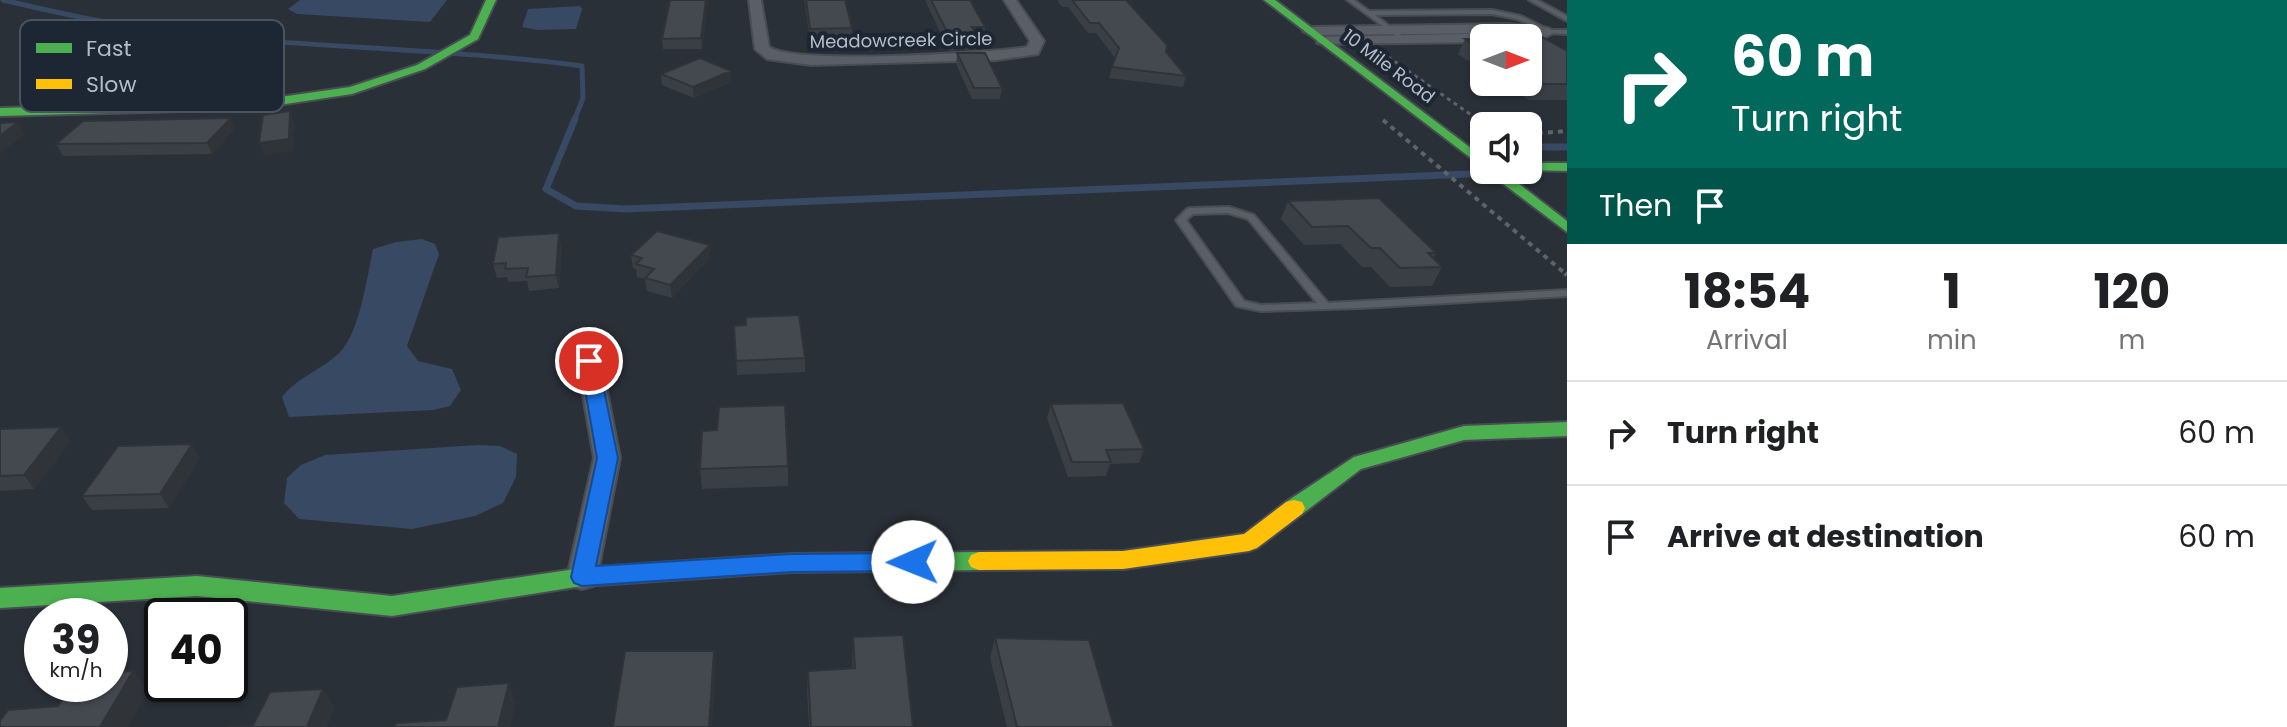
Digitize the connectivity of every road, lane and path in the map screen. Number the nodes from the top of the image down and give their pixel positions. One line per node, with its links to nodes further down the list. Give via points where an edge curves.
1 (491, 0): 17 (street, via 474,37 421,67 352,90)
2 (755, 0): 3 (street, Meadowcreek Circle, via 762,49 772,56 811,61 1033,51 1037,41)
3 (1010, 0)
4 (1269, 0): 14 (street, 10 Mile Road)
5 (1350, 0): 9 (lane)
6 (1458, 0): 8 (lane)
7 (1532, 0): 10 (lane)
8 (1479, 12): 9 (lane); 11 (lane, via 1519,17)
9 (1368, 13): 13 (lane)
10 (1567, 19)
11 (1548, 32): 12 (lane); 13 (street, via 1535,37); 16 (street)
12 (1567, 32)
13 (1398, 35): 14 (street); 15 (street)
14 (1316, 36): 15 (street); 23 (street, 10 Mile Road)
15 (1364, 40): 20 (path)
16 (1567, 43)
17 (284, 100)
18 (20, 111): 19 (street)
19 (0, 112)
20 (1470, 116)
21 (1567, 131): 22 (path)
22 (1542, 133)
23 (1470, 153)
24 (1542, 167): 25 (street)
25 (1567, 167)
26 (1439, 169): 29 (path)
27 (1510, 184): 28 (street)
28 (1567, 228)
29 (1567, 275)
30 (1567, 293): 31 (lane)
31 (1325, 306): 31 (lane, via 1240,304 1181,220 1190,211 1229,210 1251,217)
32 (589, 361): 34 (street, via 607,458)
33 (1567, 429): 34 (street, via 1464,433 1354,464 1249,542 1123,560 792,563)
34 (582, 577): 35 (street, via 392,606 197,586)
35 (0, 598)

